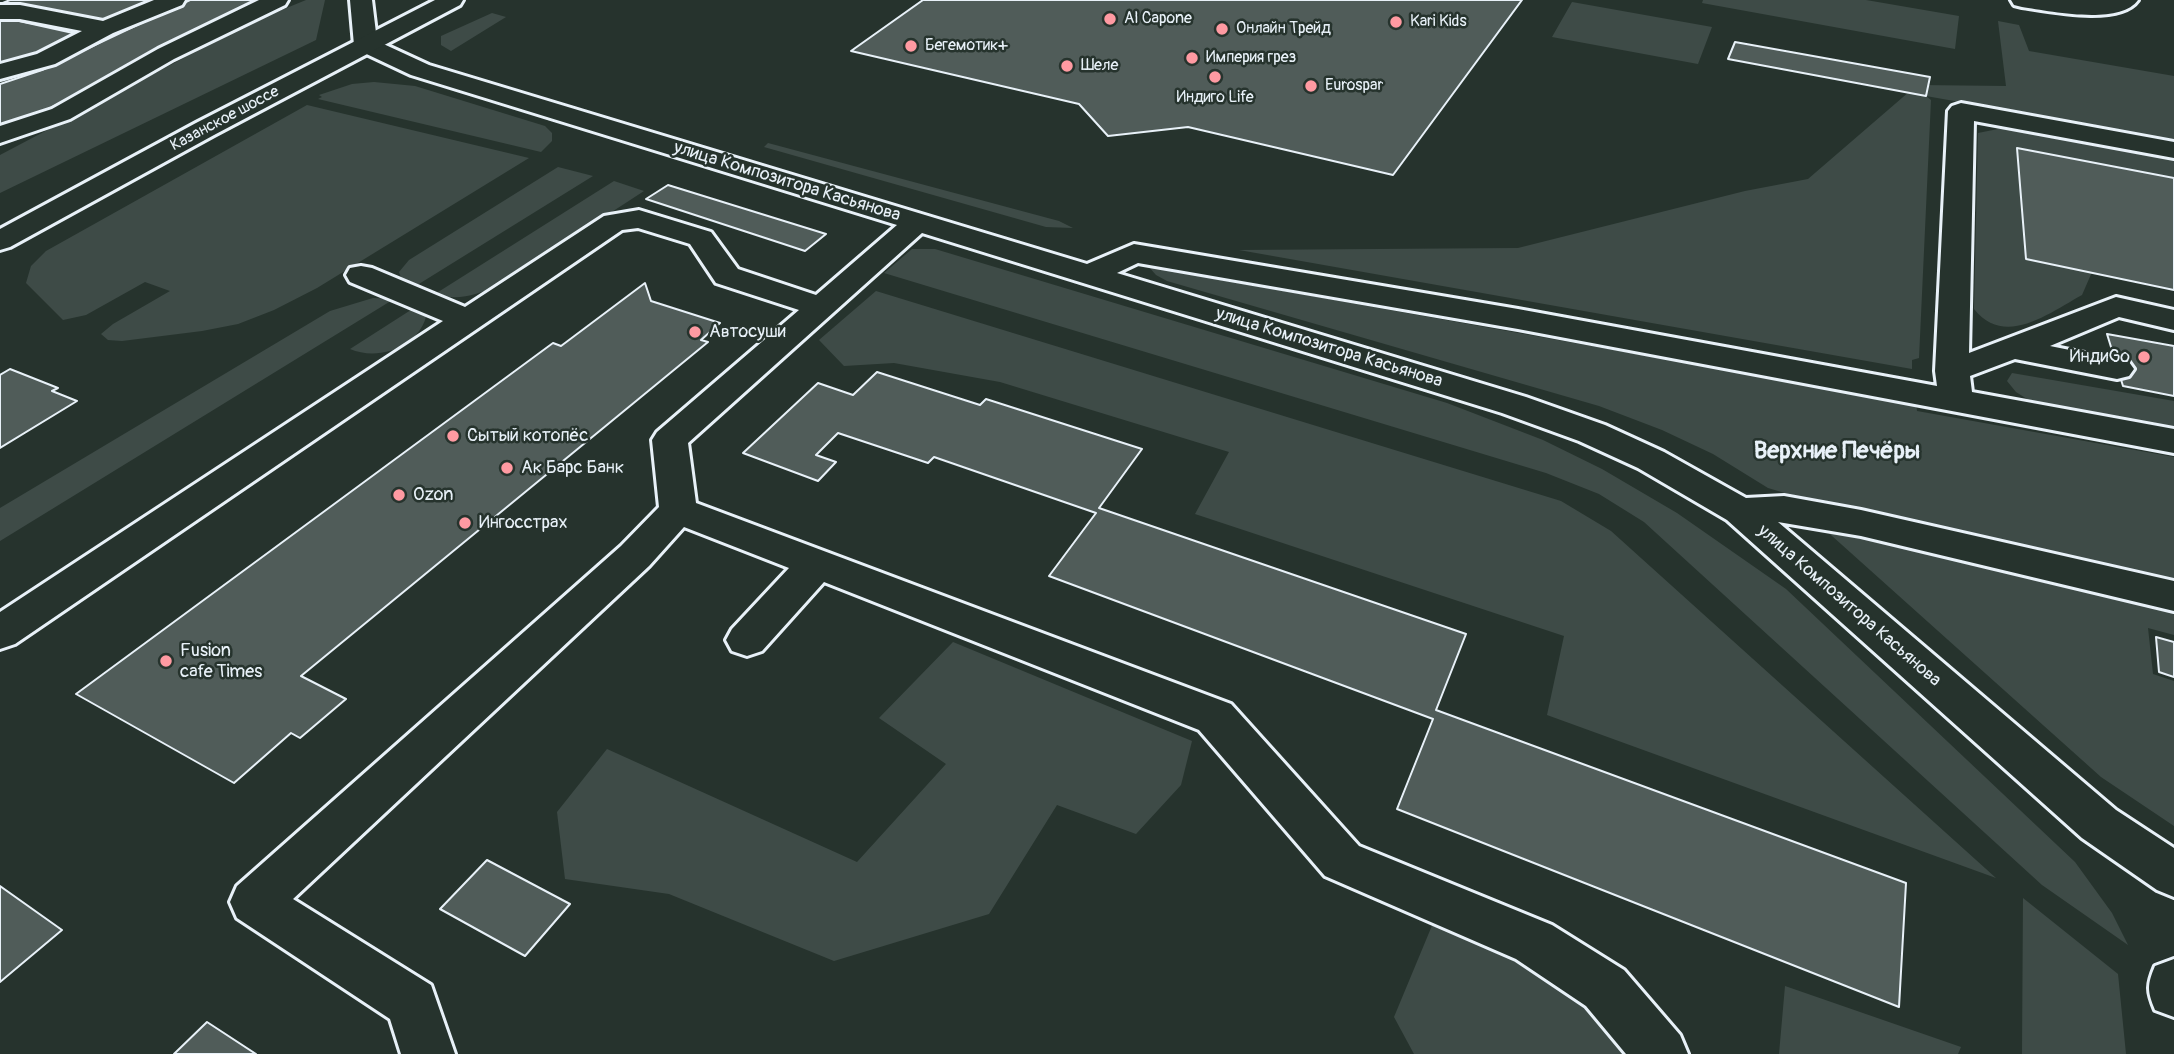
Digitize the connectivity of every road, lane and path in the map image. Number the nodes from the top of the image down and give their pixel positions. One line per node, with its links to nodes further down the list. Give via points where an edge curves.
1 (174, 0): 8 (street)
2 (277, 0): 11 (street, via 166,54 61,114)
3 (361, 0): 9 (street)
4 (452, 0): 9 (street, Казанское шоссе)
5 (2022, 0): 6 (street, via 2079,8 2110,7)
6 (2127, 0)
7 (0, 12): 8 (street)
8 (105, 28): 10 (street, via 46,59)
9 (366, 45): 13 (street, улица Композитора Касьянова, via 420,70); 14 (street, Казанское шоссе)
10 (0, 72)
11 (0, 135)
12 (2174, 150): 22 (street, via 1961,111)
13 (918, 222): 16 (street, улица Композитора Касьянова); 17 (street)
14 (0, 241)
15 (360, 275): 19 (street)
16 (1090, 275): 22 (street, via 1134,253 1518,319); 25 (street, улица Композитора Касьянова, via 1592,433 1651,460)
17 (822, 307): 19 (street, via 727,276 701,238 639,219 614,222); 24 (street, via 670,440)
18 (2174, 320): 20 (street, via 2115,292)
19 (470, 321): 28 (street)
20 (2013, 349): 21 (street); 22 (street)
21 (2117, 369)
22 (1954, 386): 23 (street)
23 (2174, 440)
24 (678, 510): 26 (street); 33 (street, via 635,556 255,902 412,1003)
25 (1740, 511): 27 (street, via 1784,509 1861,523); 30 (street, улица Композитора Касьянова, via 2099,824)
26 (817, 564): 29 (street); 34 (street, via 1215,717 1342,861 1534,942 1605,988)
27 (2174, 596)
28 (0, 633)
29 (747, 640)
30 (2174, 875)
31 (2174, 984): 32 (street)
32 (2174, 992)
33 (428, 1054)
34 (1661, 1054)

